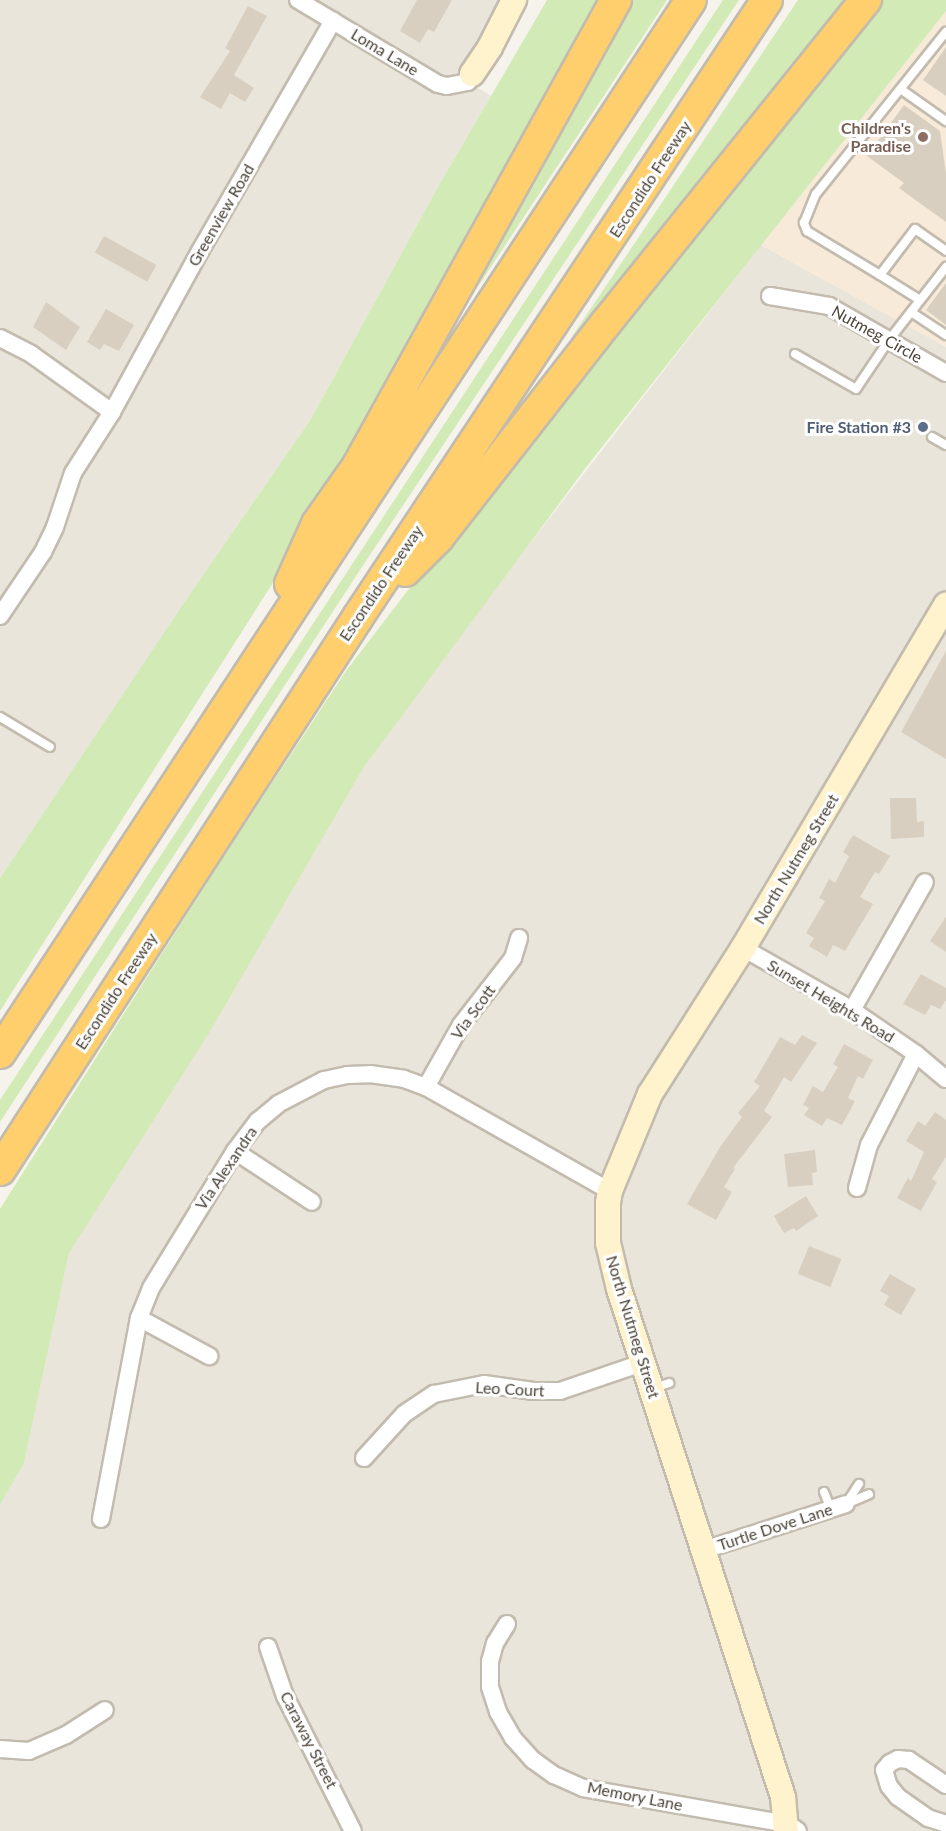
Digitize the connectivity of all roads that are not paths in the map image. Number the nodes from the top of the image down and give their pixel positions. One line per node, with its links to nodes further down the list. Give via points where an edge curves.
1 (298, 0): 7 (street, Loma Lane)
2 (514, 0): 9 (street)
3 (616, 0): 29 (highway, via 357,467 318,524)
4 (691, 0): 29 (highway)
5 (767, 0): 28 (highway, Escondido Freeway)
6 (866, 0): 28 (highway, via 438,538)
7 (333, 21): 9 (street, Loma Lane, via 438,84 468,82); 23 (street, Greenview Road, via 200,250)
8 (946, 32): 10 (lane)
9 (472, 74)
10 (902, 90): 11 (lane); 14 (lane, via 816,194 804,223 807,231)
11 (946, 121)
12 (946, 251): 14 (lane, via 915,229)
13 (946, 267): 16 (lane)
14 (880, 275): 16 (lane)
15 (770, 296): 20 (street, Nutmeg Circle, via 829,306)
16 (920, 300): 17 (lane)
17 (911, 312): 18 (lane); 20 (lane)
18 (946, 335)
19 (0, 338): 23 (street, via 31,354)
20 (889, 340): 21 (lane, via 856,389); 22 (street, Nutmeg Circle)
21 (795, 354)
22 (946, 373)
23 (112, 412): 27 (street, Greenview Road, via 73,473 56,527 43,552)
24 (932, 437): 25 (lane)
25 (946, 445)
26 (946, 605): 34 (street, North Nutmeg Street)
27 (0, 616)
28 (358, 617): 41 (highway, Escondido Freeway)
29 (246, 677): 36 (highway)
30 (0, 717): 31 (lane)
31 (50, 747)
32 (925, 882): 35 (street)
33 (519, 938): 39 (street, Via Scott, via 513,958 461,1025)
34 (743, 948): 35 (street, Sunset Heights Road); 43 (street, North Nutmeg Street, via 650,1094)
35 (852, 1010): 37 (street, Sunset Heights Road)
36 (0, 1053)
37 (916, 1054): 38 (street, Sunset Heights Road); 42 (street, via 869,1144)
38 (946, 1079)
39 (426, 1087): 40 (street, Via Alexandra, via 370,1074 324,1080 278,1104 258,1121); 43 (street, Via Alexandra)
40 (236, 1151): 44 (street); 45 (street, Via Alexandra, via 173,1249)
41 (0, 1170)
42 (856, 1188)
43 (610, 1191): 47 (street, North Nutmeg Street, via 608,1243)
44 (312, 1202)
45 (139, 1318): 46 (street); 53 (street, Via Alexandra)
46 (209, 1356)
47 (642, 1363): 48 (street, Leo Court, via 560,1390 534,1391 484,1384 434,1394 404,1414); 54 (street, North Nutmeg Street, via 660,1386)
48 (364, 1458)
49 (859, 1484): 52 (lane)
50 (824, 1492): 52 (lane)
51 (868, 1494): 52 (lane)
52 (839, 1507): 54 (street, Turtle Dove Lane)
53 (101, 1519)
54 (704, 1550): 61 (street, North Nutmeg Street)
55 (507, 1624): 61 (street, Memory Lane, via 495,1643 489,1687 513,1738 533,1760 583,1788)
56 (268, 1647): 62 (street, Caraway Street, via 285,1696)
57 (105, 1710): 58 (street, via 66,1735 29,1751)
58 (0, 1749)
59 (946, 1785): 60 (street, via 909,1760 898,1759 884,1770 898,1797 928,1818)
60 (946, 1824)
61 (791, 1829)
62 (353, 1831)

